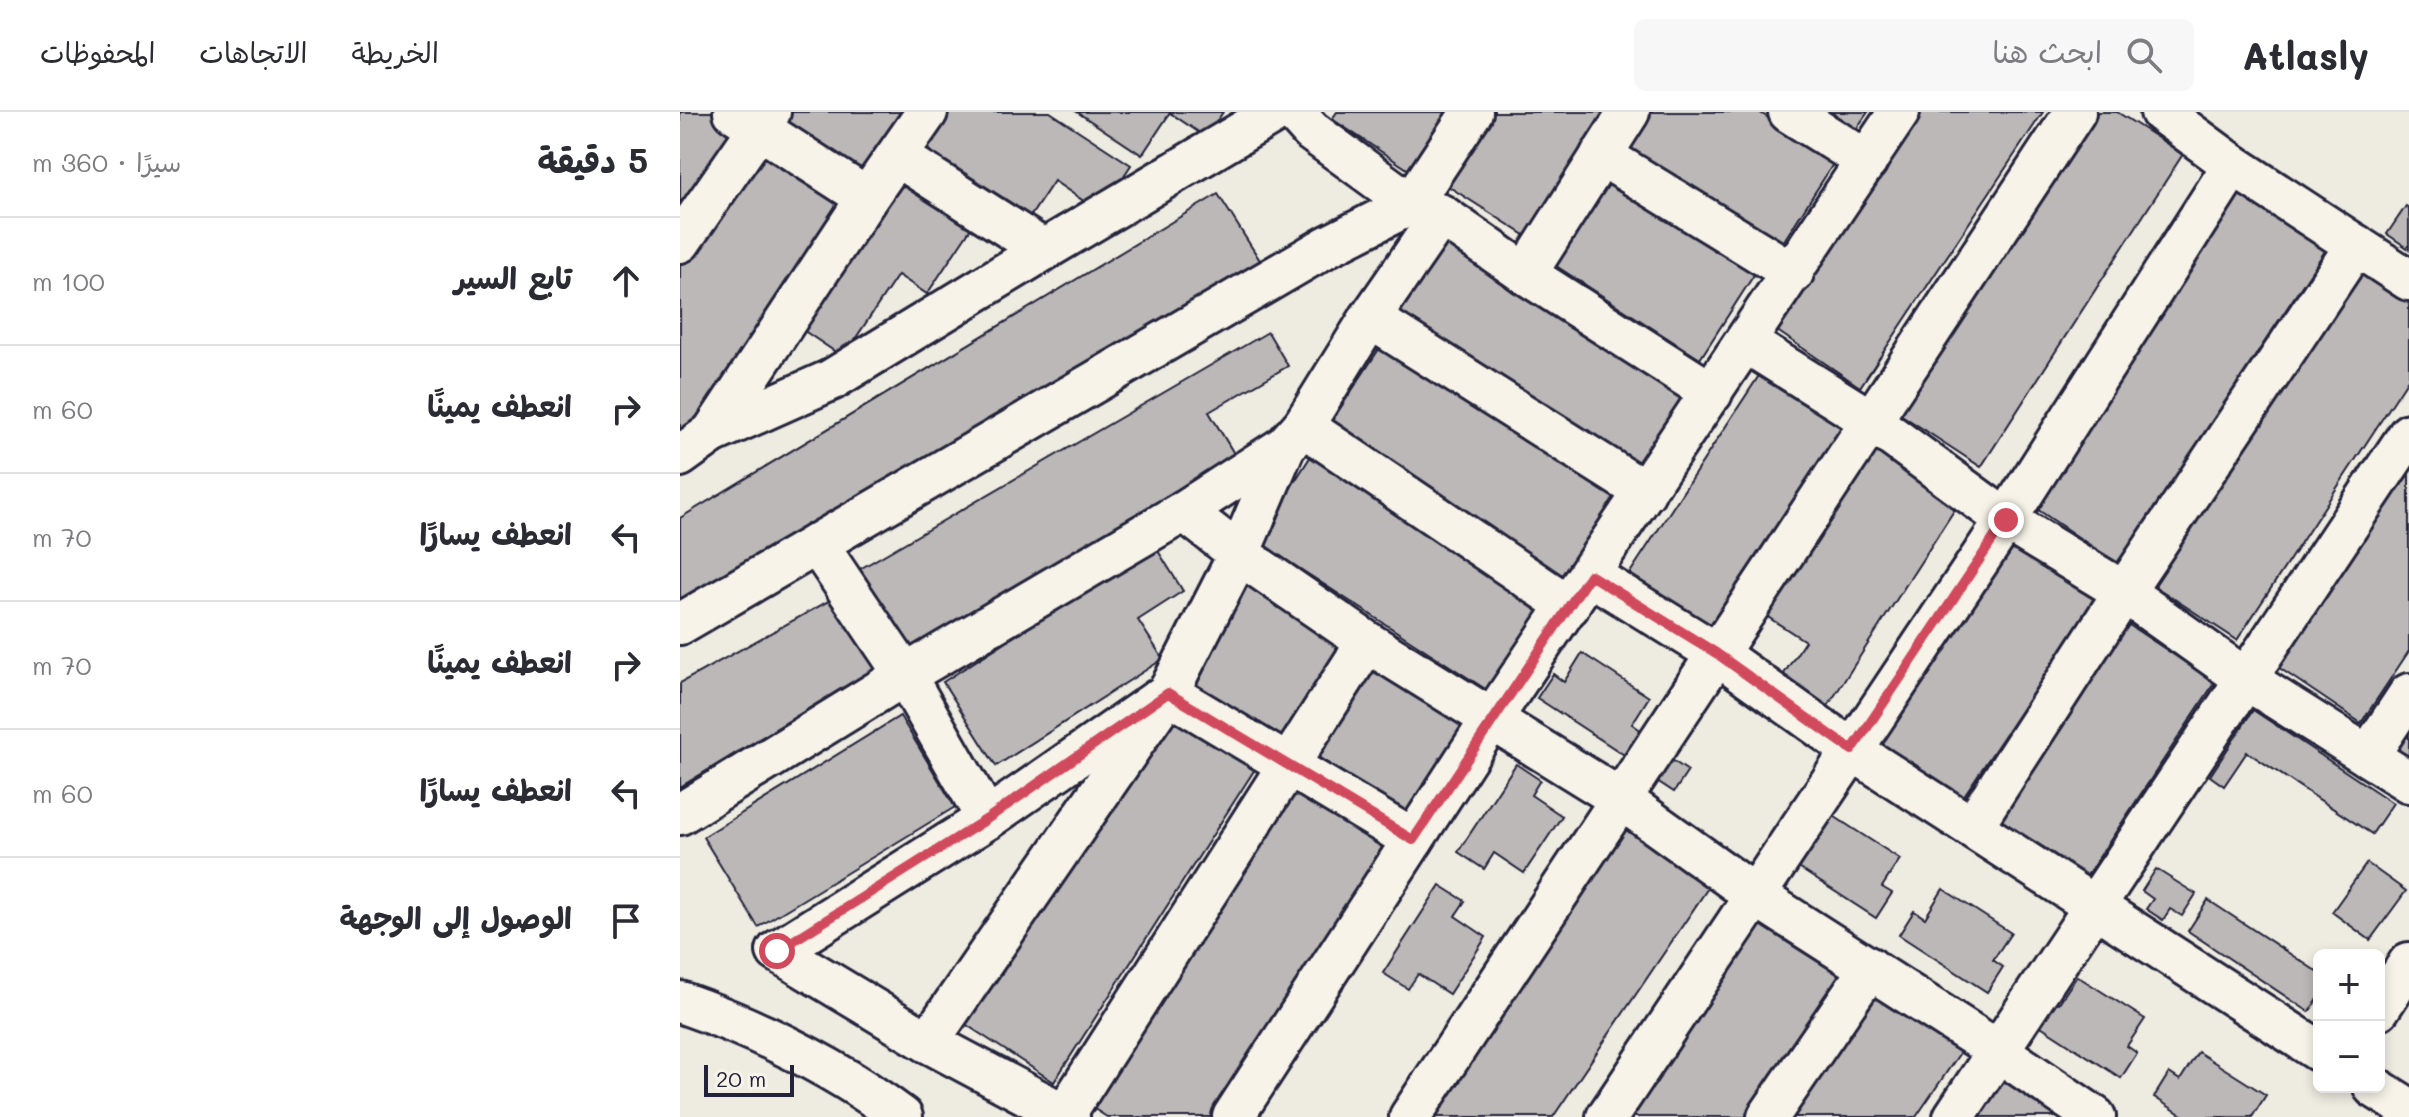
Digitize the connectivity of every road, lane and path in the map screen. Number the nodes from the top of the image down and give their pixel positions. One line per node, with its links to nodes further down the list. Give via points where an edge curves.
1 (927, 112): 12 (street)
2 (1276, 112): 19 (street)
3 (1472, 112): 16 (street)
4 (1629, 112): 11 (street)
5 (1789, 112): 13 (street)
6 (1899, 112): 13 (street)
7 (2075, 112): 26 (street)
8 (2161, 112): 14 (street)
9 (754, 117): 15 (street); 17 (street)
10 (1309, 118): 16 (street)
11 (1601, 155): 20 (street); 21 (street)
12 (897, 156): 15 (street); 19 (street)
13 (1867, 161): 20 (street)
14 (2233, 165): 18 (street); 33 (street)
15 (867, 198): 27 (street)
16 (1426, 210): 21 (street); 23 (street); 34 (street, via 1328,246)
17 (680, 242)
18 (2356, 245): 22 (street); 37 (street)
19 (1044, 250): 27 (street, via 831,380)
20 (1793, 273): 24 (street)
21 (1526, 274): 25 (street)
22 (2409, 280)
23 (1370, 318): 29 (street); 31 (street)
24 (1747, 343): 25 (street); 26 (street)
25 (1712, 393): 31 (street)
26 (1870, 420): 33 (street); 40 (street)
27 (712, 433): 30 (street)
28 (2409, 434): 42 (street)
29 (1294, 436): 32 (street); 35 (street); 36 (street)
30 (680, 456)
31 (1645, 492): 36 (street)
32 (1184, 511): 35 (street); 41 (street)
33 (2006, 520): 37 (street); 46 (street)
34 (817, 544): 38 (street); 41 (street)
35 (1239, 554): 39 (street); 43 (street)
36 (1579, 590): 40 (street); 45 (street)
37 (2124, 592): 42 (street); 53 (street)
38 (680, 624)
39 (1367, 642): 45 (street); 48 (street)
40 (1716, 653): 46 (street); 50 (street)
41 (905, 675): 51 (street); 52 (street)
42 (2246, 679): 47 (street); 56 (street)
43 (1168, 693): 48 (street); 52 (street); 61 (street)
44 (2409, 694): 47 (street)
45 (1491, 720): 50 (street); 54 (street)
46 (1852, 750): 53 (street); 55 (street)
47 (2368, 756): 49 (street)
48 (1289, 764): 54 (street); 66 (street)
49 (2409, 782)
50 (1622, 800): 55 (street); 69 (street)
51 (680, 814)
52 (987, 819): 61 (street, via 777,951)
53 (1972, 827): 56 (street)
54 (1413, 840): 68 (street)
55 (1756, 896): 58 (street); 70 (street)
56 (2094, 906): 62 (street); 63 (street)
57 (2409, 963): 59 (street)
58 (1870, 968): 63 (street); 71 (street)
59 (2385, 1000)
60 (680, 1002): 67 (street, via 801,1052)
61 (928, 1042): 66 (street)
62 (2313, 1047)
63 (1998, 1051): 72 (street); 73 (street)
64 (2384, 1093): 65 (street)
65 (2409, 1109)
66 (1067, 1116)
67 (902, 1117)
68 (1233, 1117)
69 (1410, 1117)
70 (1607, 1117)
71 (1768, 1117)
72 (1954, 1117)
73 (2095, 1117)

